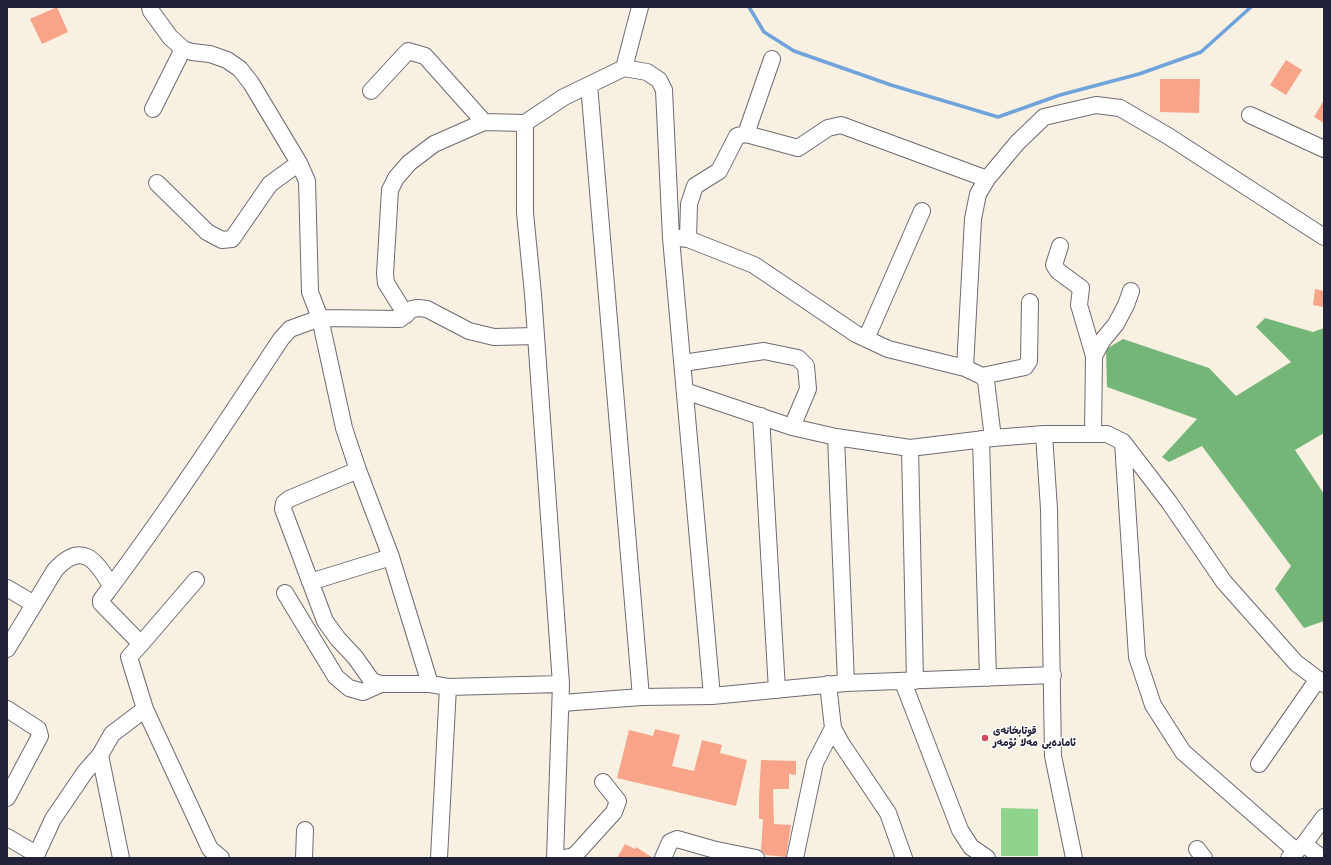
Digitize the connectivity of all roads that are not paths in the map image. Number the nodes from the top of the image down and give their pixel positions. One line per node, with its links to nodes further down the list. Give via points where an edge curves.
1 (150, 7): 3 (street, via 170,38)
2 (640, 7): 5 (street)
3 (183, 49): 8 (street); 14 (street, via 228,60 240,69)
4 (772, 58): 12 (street)
5 (624, 68): 6 (street); 19 (street, via 647,72 659,80 664,90)
6 (589, 85): 11 (street, via 564,97); 63 (street)
7 (370, 90): 10 (street, via 408,51 417,53 425,56)
8 (153, 109)
9 (1250, 115): 13 (street)
10 (484, 122): 11 (street); 24 (street, via 434,144 409,164 396,178 390,190 386,282)
11 (525, 123): 26 (street, via 525,214)
12 (746, 134): 15 (street, via 798,148 828,128 841,125); 20 (street, via 737,136 719,171 695,186 689,204)
13 (1324, 149)
14 (299, 163): 16 (street, via 270,184 232,239 222,240 207,232); 25 (street, via 306,181 310,292)
15 (987, 179): 18 (street, via 1017,143 1044,117 1096,105 1120,108); 30 (street, via 978,194 973,219)
16 (157, 183)
17 (922, 211): 27 (street)
18 (1324, 237)
19 (671, 238): 20 (street); 29 (street)
20 (688, 239): 27 (street, via 754,265)
21 (1060, 246): 28 (street, via 1054,265 1081,288 1079,305)
22 (1131, 290): 28 (street, via 1116,324)
23 (1030, 302): 31 (street, via 1028,361 1025,367)
24 (406, 315): 25 (street, via 400,319); 26 (street, via 412,309 422,308 469,331 494,337)
25 (320, 318): 41 (street, via 344,428); 45 (street, via 290,329 280,339 226,423)
26 (536, 336): 58 (street)
27 (866, 339): 30 (street, via 888,349)
28 (1094, 356): 36 (street)
29 (682, 363): 32 (street); 34 (street, via 764,351 798,358 806,366 808,389)
30 (965, 368): 31 (street)
31 (982, 376): 38 (street, via 986,381)
32 (685, 391): 33 (street); 62 (street)
33 (761, 416): 34 (street); 61 (street)
34 (792, 427): 37 (street)
35 (1044, 434): 36 (street); 38 (street); 51 (street, via 1049,510)
36 (1093, 434): 39 (street, via 1107,434)
37 (836, 437): 40 (street); 55 (street)
38 (987, 438): 40 (street); 52 (street)
39 (1123, 442): 54 (street, via 1169,502 1224,582 1296,663); 75 (street, via 1137,657 1153,705 1183,752)
40 (910, 448): 53 (street)
41 (358, 470): 42 (street); 44 (street, via 284,503 283,509)
42 (391, 557): 44 (street); 57 (street)
43 (196, 580): 49 (street)
44 (310, 582): 56 (street, via 325,621 356,657 372,681)
45 (111, 586): 48 (street, via 96,562 86,556 73,555 55,570); 49 (street, via 101,603)
46 (7, 588): 48 (street)
47 (285, 593): 56 (street, via 336,677 349,688 363,692)
48 (34, 604): 50 (street)
49 (141, 644): 66 (street, via 129,657)
50 (7, 649)
51 (1052, 675): 52 (street); 88 (street, via 1053,756)
52 (988, 678): 53 (street)
53 (909, 681): 55 (street); 87 (street, via 960,830 971,847)
54 (1321, 682): 69 (street)
55 (846, 683): 59 (street)
56 (381, 684): 57 (street)
57 (430, 684): 60 (street)
58 (561, 684): 60 (street); 64 (street)
59 (828, 684): 61 (street); 67 (street)
60 (448, 687): 80 (street)
61 (777, 690): 62 (street)
62 (712, 696): 63 (street)
63 (641, 697): 64 (street)
64 (562, 703): 81 (street)
65 (7, 709): 71 (street, via 38,729 40,736)
66 (145, 709): 68 (street, via 112,734); 78 (street, via 210,849)
67 (833, 728): 85 (street, via 815,763); 86 (street, via 888,813)
68 (100, 755): 76 (street, via 85,772 53,819); 77 (street)
69 (1258, 764)
70 (603, 782): 82 (street, via 618,801 614,812 576,854)
71 (7, 798)
72 (1324, 817): 75 (street)
73 (305, 830): 79 (street)
74 (7, 838): 76 (street)
75 (1296, 851): 89 (street)
76 (36, 856)
77 (122, 858)
78 (221, 858)
79 (304, 858)
80 (440, 858)
81 (555, 858)
82 (564, 858)
83 (663, 858): 84 (street, via 670,842 678,839)
84 (756, 858)
85 (796, 858)
86 (904, 858)
87 (987, 858)
88 (1074, 858)
89 (1322, 858)

